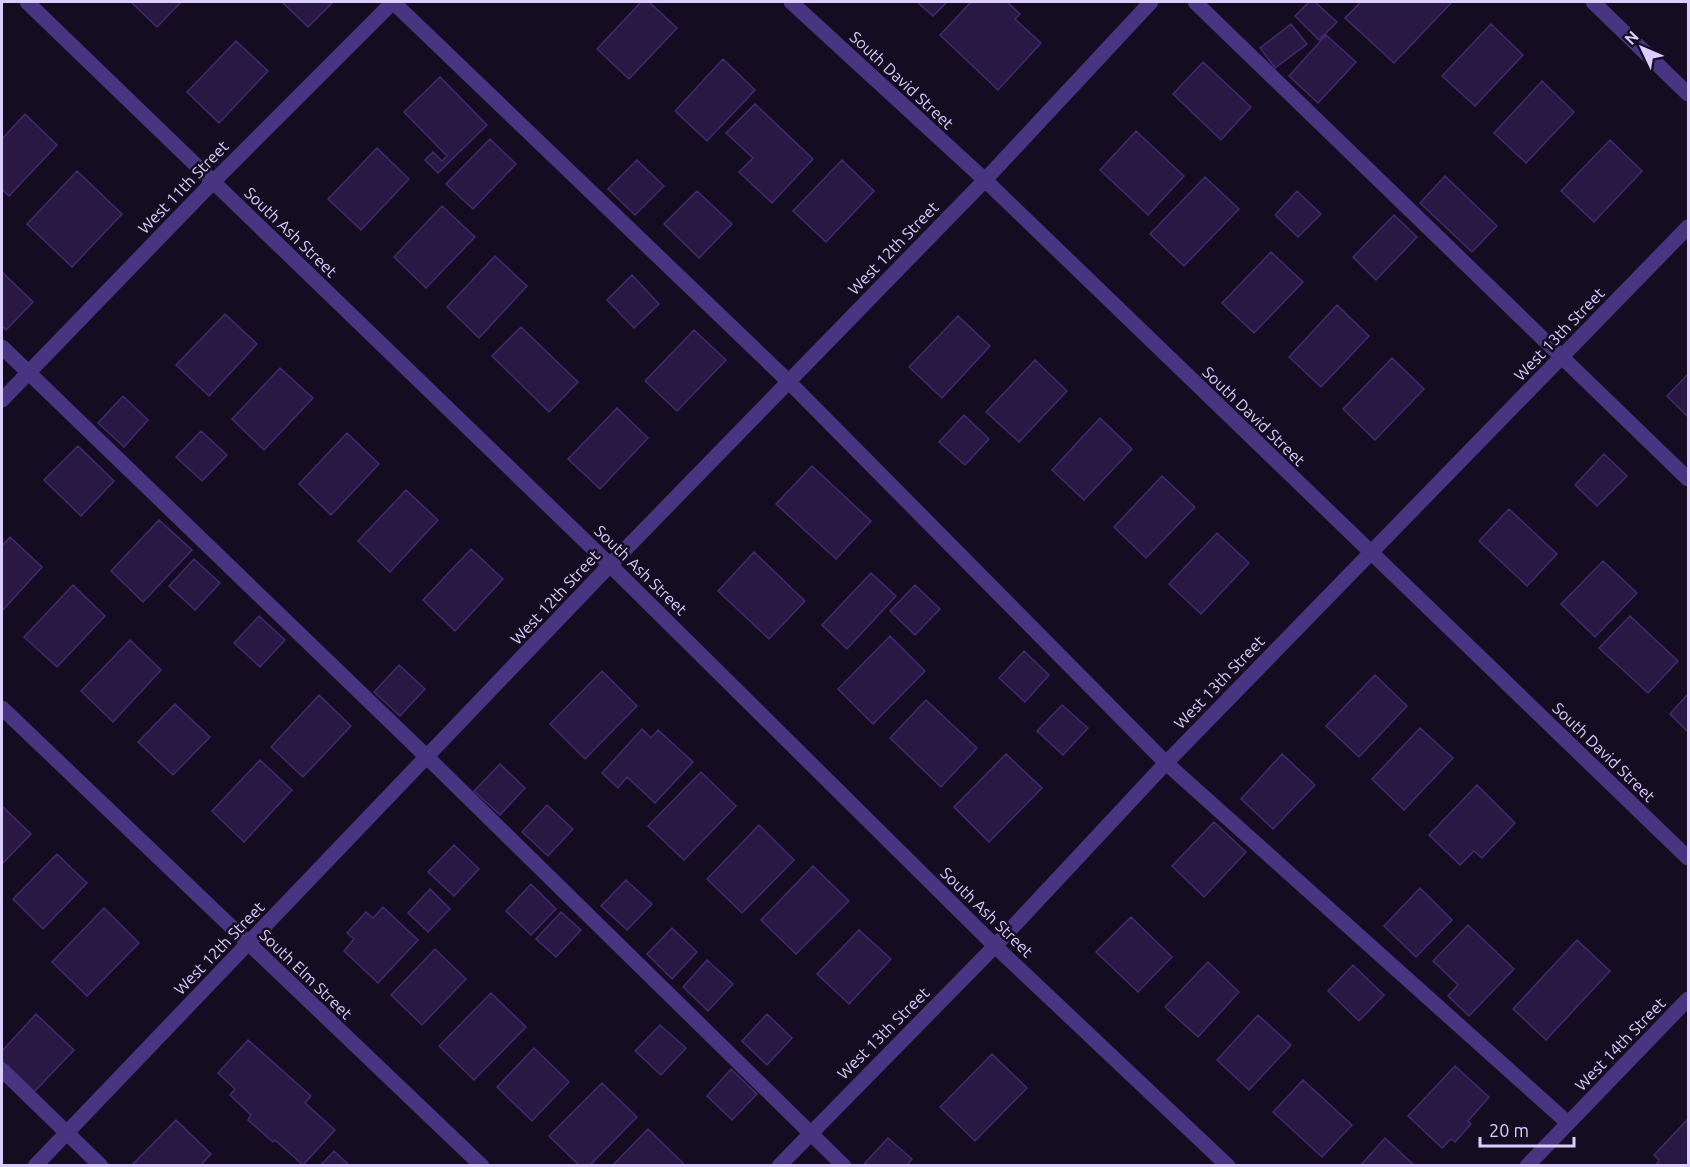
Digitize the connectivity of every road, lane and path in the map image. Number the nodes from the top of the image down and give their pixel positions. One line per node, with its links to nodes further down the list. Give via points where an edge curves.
1 (27, 2): 9 (street, South Ash Street)
2 (393, 2): 9 (street, West 11th Street); 14 (street)
3 (791, 2): 8 (street, South David Street)
4 (1151, 2): 8 (street, West 12th Street)
5 (1195, 2): 12 (street)
6 (1593, 2): 7 (street)
7 (1689, 94)
8 (985, 180): 14 (street, West 12th Street); 17 (street, South David Street)
9 (213, 182): 13 (street, West 11th Street); 18 (street, South Ash Street)
10 (1689, 227): 12 (street, West 13th Street)
11 (2, 347): 13 (street)
12 (1563, 356): 16 (street); 17 (street, West 13th Street)
13 (28, 373): 15 (street, West 11th Street); 20 (street)
14 (788, 381): 18 (street, West 12th Street); 21 (street)
15 (2, 400)
16 (1689, 479)
17 (1370, 553): 21 (street, West 13th Street); 22 (street, South David Street)
18 (610, 565): 20 (street, West 12th Street); 24 (street, South Ash Street)
19 (2, 708): 23 (street, South Elm Street)
20 (428, 757): 23 (street, West 12th Street); 29 (street)
21 (1166, 763): 24 (street, West 13th Street); 27 (street)
22 (1689, 858)
23 (248, 943): 28 (street, West 12th Street); 32 (street, South Elm Street)
24 (995, 946): 29 (street, West 13th Street); 35 (street, South Ash Street)
25 (1689, 999): 27 (street, West 14th Street)
26 (2, 1070): 28 (street)
27 (1568, 1123): 36 (street, West 14th Street)
28 (67, 1133): 30 (street, West 12th Street); 31 (street)
29 (810, 1133): 33 (street, West 13th Street); 34 (street)
30 (35, 1166)
31 (101, 1166)
32 (482, 1166)
33 (779, 1166)
34 (844, 1166)
35 (1228, 1166)
36 (1527, 1166)

